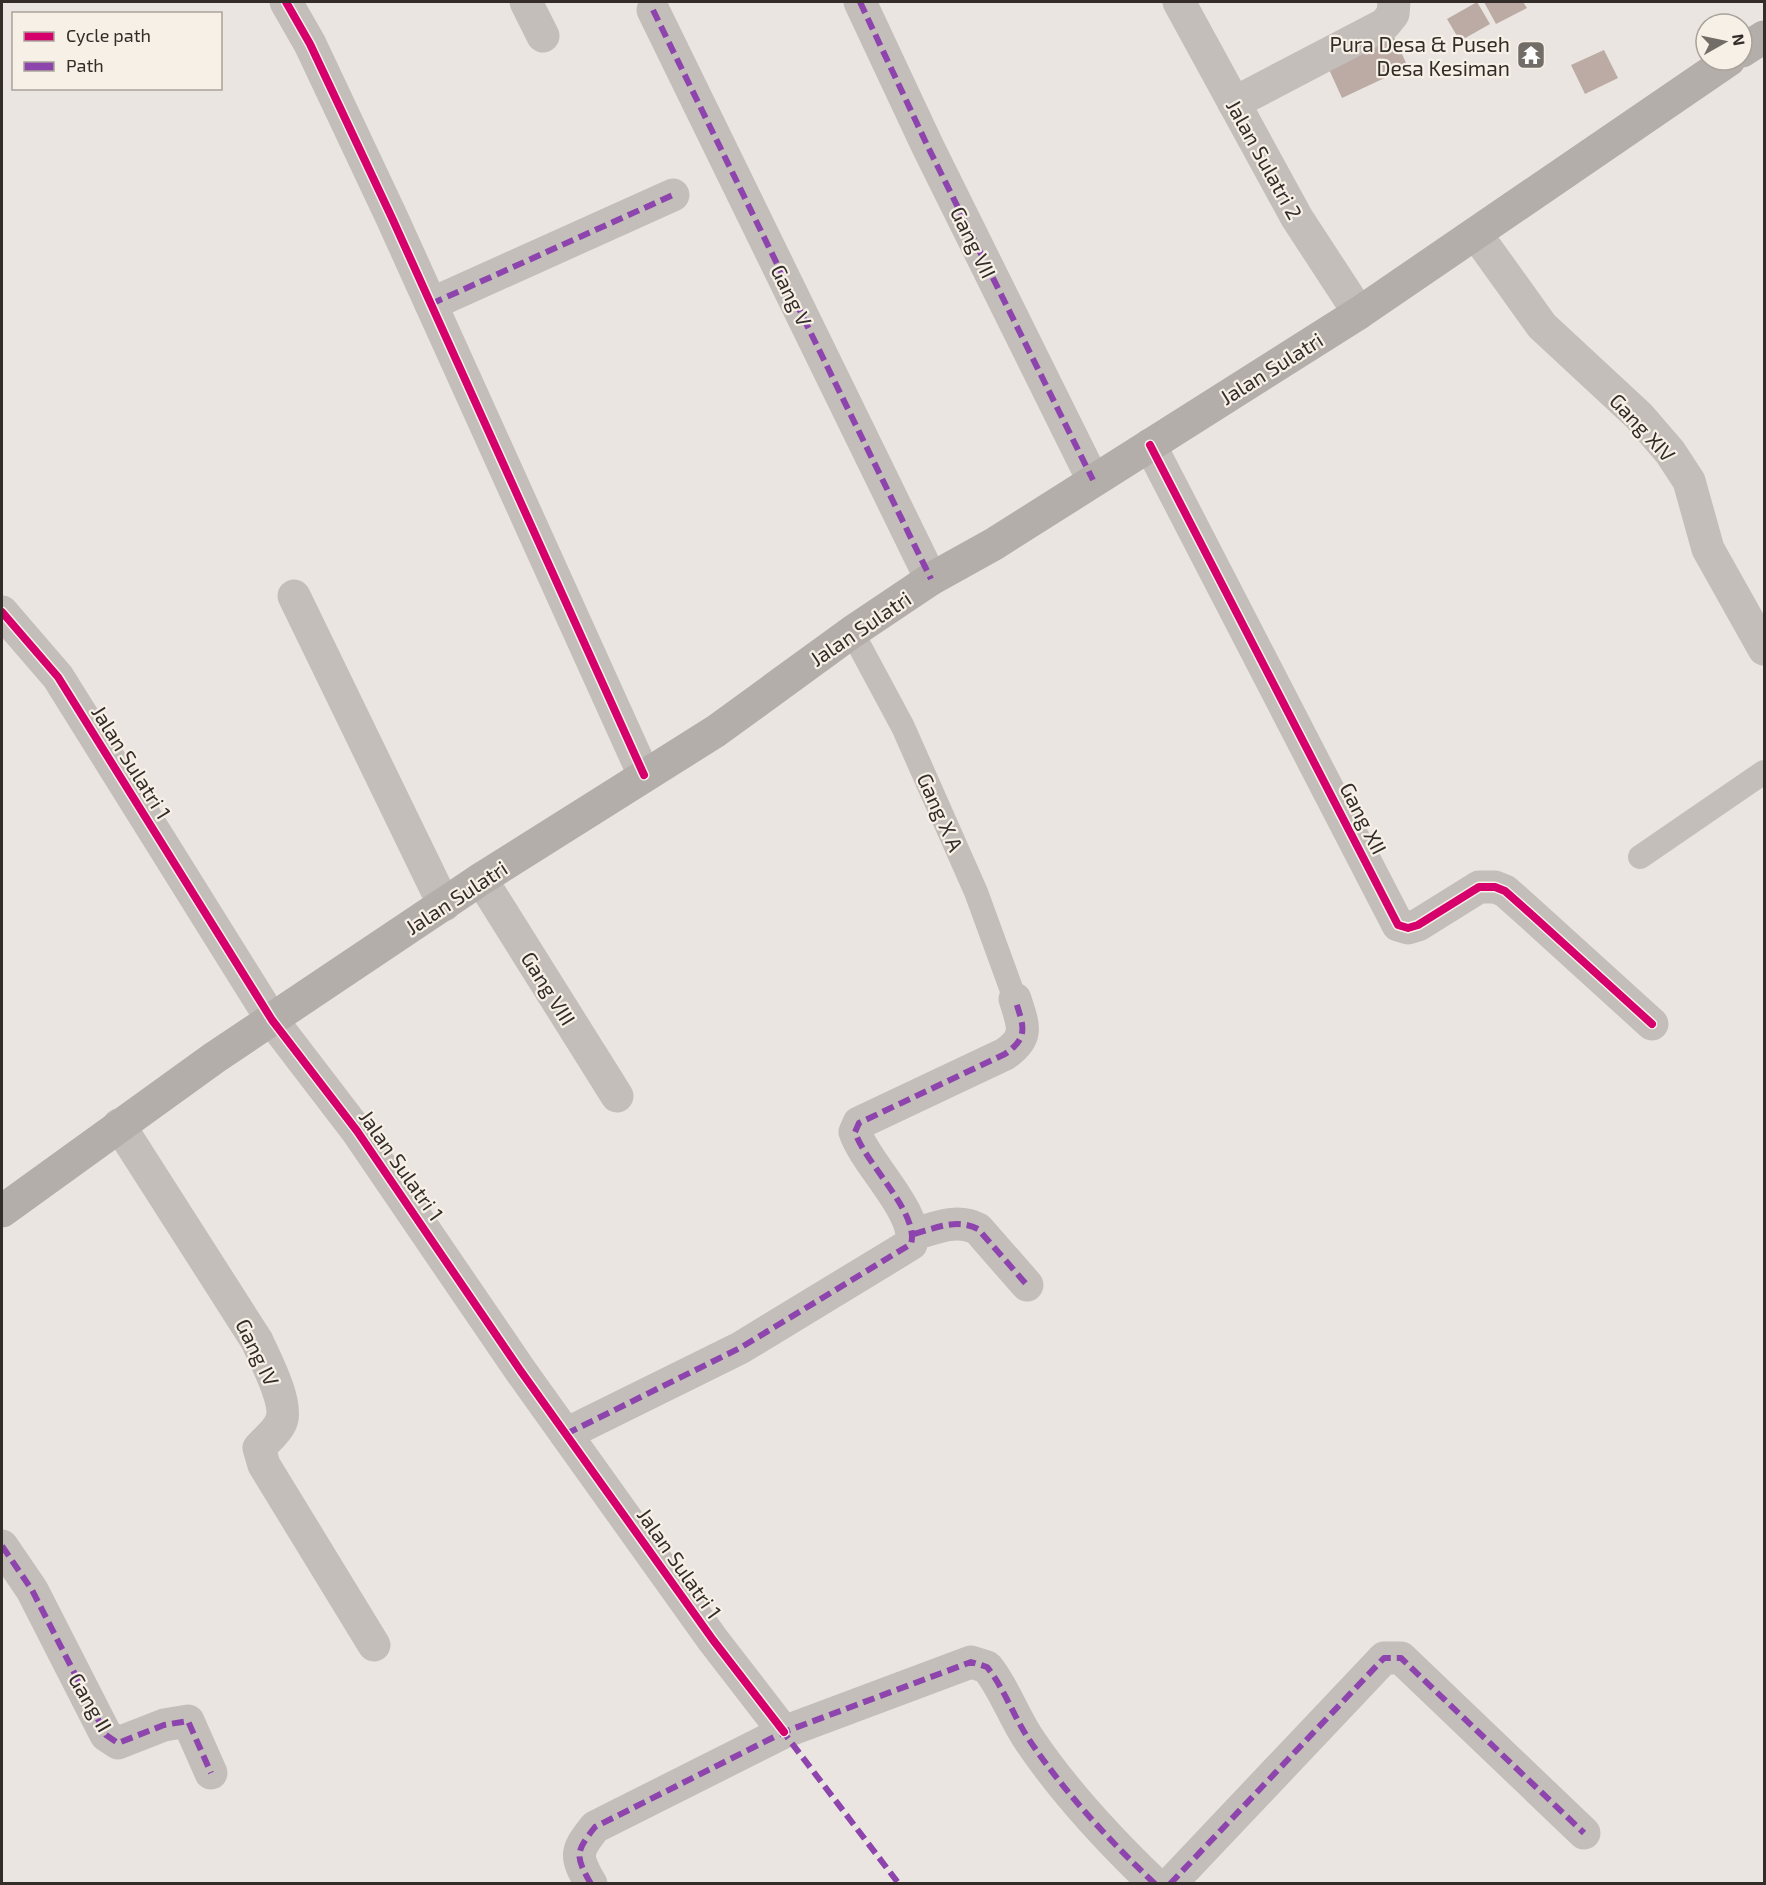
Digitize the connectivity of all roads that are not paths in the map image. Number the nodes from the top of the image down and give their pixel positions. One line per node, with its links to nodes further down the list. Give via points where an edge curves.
1 (286, 2): 12 (street)
2 (526, 2): 7 (street)
3 (860, 2): 15 (street, Gang VII)
4 (1179, 2): 9 (street, Jalan Sulatri 2)
5 (1394, 2): 9 (street, via 1393,14 1385,24)
6 (653, 10): 16 (street, Gang V)
7 (543, 36)
8 (1712, 72): 11 (main road, Jalan Sulatri)
9 (1234, 104): 13 (street, Jalan Sulatri 2, via 1297,218)
10 (673, 195): 12 (street)
11 (1476, 234): 13 (main road, Jalan Sulatri); 20 (street, Gang XIV, via 1542,326 1639,416 1670,452 1689,481 1708,549)
12 (431, 304): 22 (street)
13 (1359, 313): 14 (main road, Jalan Sulatri)
14 (1149, 445): 15 (main road, Jalan Sulatri); 28 (street, Gang XII, via 1398,925 1418,925 1479,887 1495,887 1505,891)
15 (1093, 480): 16 (main road, Jalan Sulatri)
16 (931, 579): 19 (main road, Jalan Sulatri)
17 (294, 596): 25 (street)
18 (2, 612): 27 (street, Jalan Sulatri 1, via 58,677)
19 (852, 632): 22 (main road, Jalan Sulatri, via 716,731); 26 (lane, Gang X A, via 908,738 976,892)
20 (1764, 649)
21 (1764, 772): 23 (lane)
22 (644, 775): 24 (main road, Jalan Sulatri)
23 (1640, 857)
24 (481, 879): 25 (main road, Jalan Sulatri); 29 (street, Gang VIII)
25 (444, 904): 27 (main road, Jalan Sulatri)
26 (1015, 999): 32 (street, via 1023,1036 1019,1044 859,1123 855,1132 860,1148 908,1217)
27 (272, 1020): 30 (main road, Jalan Sulatri); 34 (street, Jalan Sulatri 1, via 357,1131)
28 (1652, 1024)
29 (617, 1096)
30 (119, 1125): 31 (main road, Jalan Sulatri); 36 (street, Gang IV, via 257,1341 272,1373 283,1414 280,1424 259,1448 264,1465)
31 (2, 1211)
32 (914, 1234): 33 (street, via 956,1223 978,1229); 34 (street, via 910,1244 897,1254 740,1348)
33 (1027, 1285)
34 (566, 1434): 37 (street, Jalan Sulatri 1)
35 (2, 1546): 38 (street, Gang II, via 32,1590 106,1735 118,1743 164,1725 188,1721)
36 (374, 1645)
37 (784, 1732): 40 (street, via 595,1827 580,1846 578,1862); 41 (street, via 964,1664 980,1664 995,1677 1028,1737 1059,1781)
38 (211, 1773)
39 (1584, 1833): 42 (street, via 1401,1658 1384,1658)
40 (591, 1884)
41 (1155, 1884)
42 (1170, 1884)

